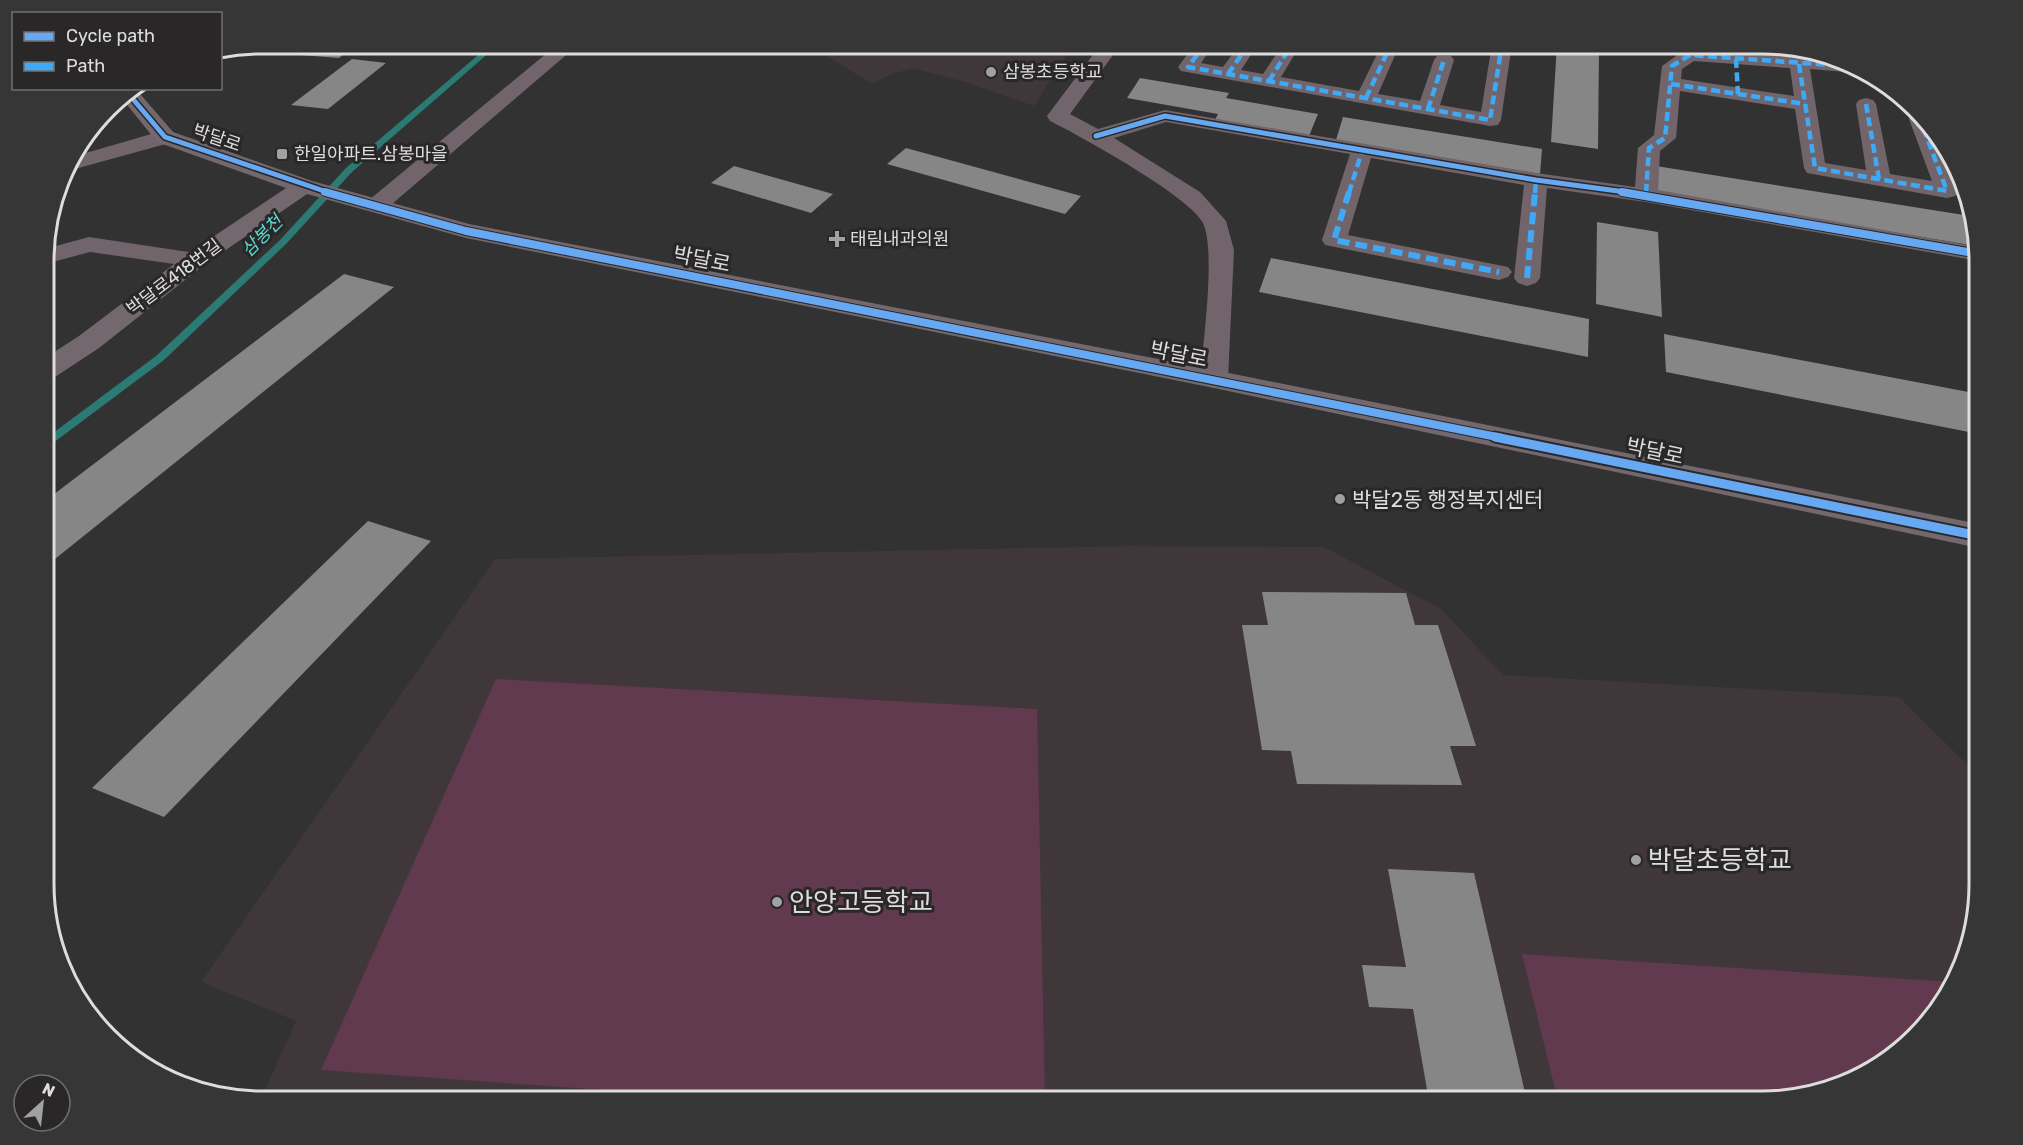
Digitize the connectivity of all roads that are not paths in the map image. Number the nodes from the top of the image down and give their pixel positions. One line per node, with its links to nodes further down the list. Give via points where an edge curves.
1 (557, 54): 30 (street)
2 (1104, 54): 21 (street, via 1058,116)
3 (1198, 54): 12 (street, via 1188,68)
4 (1242, 54): 12 (street)
5 (1286, 54): 13 (street)
6 (1386, 54): 16 (street)
7 (1500, 54): 20 (street, via 1490,120)
8 (1736, 59): 10 (street); 14 (street, via 1690,55 1672,66); 15 (street)
9 (1444, 60): 20 (street)
10 (1799, 64): 11 (street); 18 (street)
11 (1827, 65)
12 (1228, 75): 13 (street)
13 (1269, 81): 16 (street)
14 (1671, 84): 15 (street); 29 (street, via 1665,138 1649,148)
15 (1738, 94): 18 (street)
16 (1366, 98): 20 (street)
17 (133, 99): 23 (street, 박달로)
18 (1805, 104): 26 (street, via 1815,168)
19 (1866, 104): 26 (street)
20 (1428, 109)
21 (1096, 136): 24 (street, via 1165,116); 39 (street, via 1192,197 1214,221 1222,250)
22 (1927, 136): 26 (street, via 1947,190)
23 (165, 137): 25 (street); 28 (street, 박달로)
24 (1362, 150): 27 (street); 35 (street, via 1334,240)
25 (80, 162)
26 (1879, 179)
27 (1536, 180): 29 (street); 37 (street)
28 (309, 187): 30 (street, 박달로); 34 (street, 박달로418번길)
29 (1646, 195): 32 (street)
30 (374, 204): 39 (street, 박달로, via 466,231)
31 (89, 244): 33 (street); 34 (street); 36 (street)
32 (1969, 252)
33 (55, 254)
34 (195, 260): 38 (street, 박달로418번길)
35 (1498, 272)
36 (54, 273)
37 (1527, 278)
38 (54, 365)
39 (1214, 379): 40 (street, 박달로)
40 (1969, 534)

